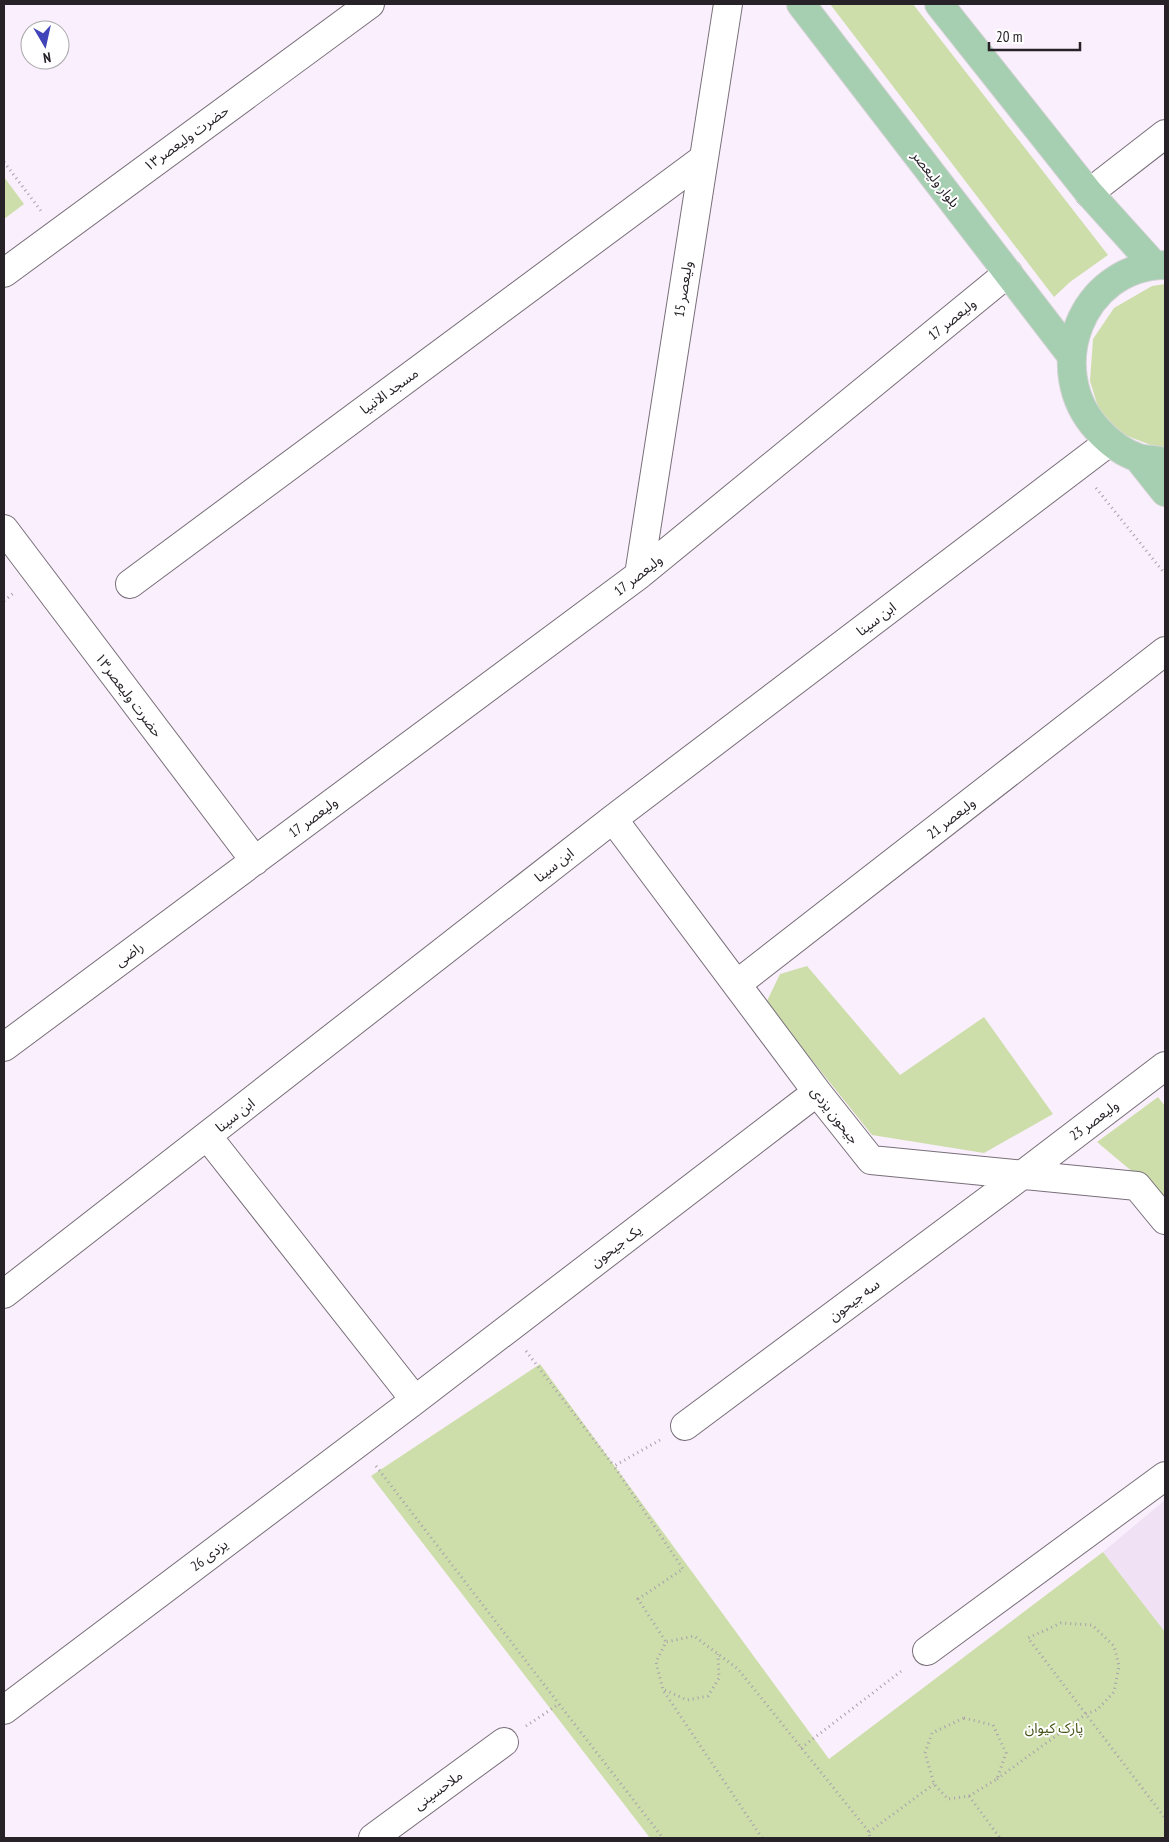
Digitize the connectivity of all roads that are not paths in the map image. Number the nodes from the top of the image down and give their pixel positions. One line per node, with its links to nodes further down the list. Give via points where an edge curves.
1 (370, 4): 10 (street, حضرت ولیعصر۱۳)
2 (728, 4): 6 (street, ولیعصر 15)
3 (801, 4): 9 (main road, بلوار ولیعصر)
4 (939, 4): 7 (main road)
5 (1165, 134): 7 (street)
6 (704, 159): 17 (street, ولیعصر 15); 18 (street, مسجد الانبیا)
7 (1089, 193): 8 (main road)
8 (1159, 265): 11 (main road, via 1122,276 1097,296 1079,324)
9 (1008, 272): 11 (main road, بلوار ولیعصر); 17 (street, ولیعصر 17)
10 (4, 273)
11 (1071, 355): 12 (main road, via 1074,388 1087,418)
12 (1109, 442): 13 (main road); 20 (street, ابن سینا)
13 (1138, 458): 14 (main road); 15 (main road)
14 (1165, 462)
15 (1165, 492)
16 (4, 529): 21 (street, حضرت ولیعصر۱۳)
17 (639, 575): 21 (street, ولیعصر 17)
18 (130, 584)
19 (1165, 651): 22 (street, ولیعصر 21)
20 (613, 819): 22 (street, جیحون یزدی); 26 (street, ابن سینا)
21 (255, 861): 23 (street, راضی)
22 (737, 984): 25 (street, جیحون یزدی)
23 (4, 1047)
24 (1165, 1066): 27 (street, ولیعصر 23)
25 (817, 1092): 27 (street, جیحون یزدی, via 871,1160); 30 (street, یک جیحون)
26 (208, 1137): 29 (street, ابن سینا); 30 (street)
27 (1022, 1175): 28 (street, جیحون یزدی, via 1137,1186); 31 (street, سه جیحون)
28 (1165, 1220)
29 (4, 1294)
30 (415, 1400): 34 (street, یزدی 26)
31 (685, 1426)
32 (1165, 1476): 33 (street)
33 (927, 1651)
34 (4, 1710)
35 (504, 1742): 36 (street, ملاحسینی)
36 (373, 1838)

